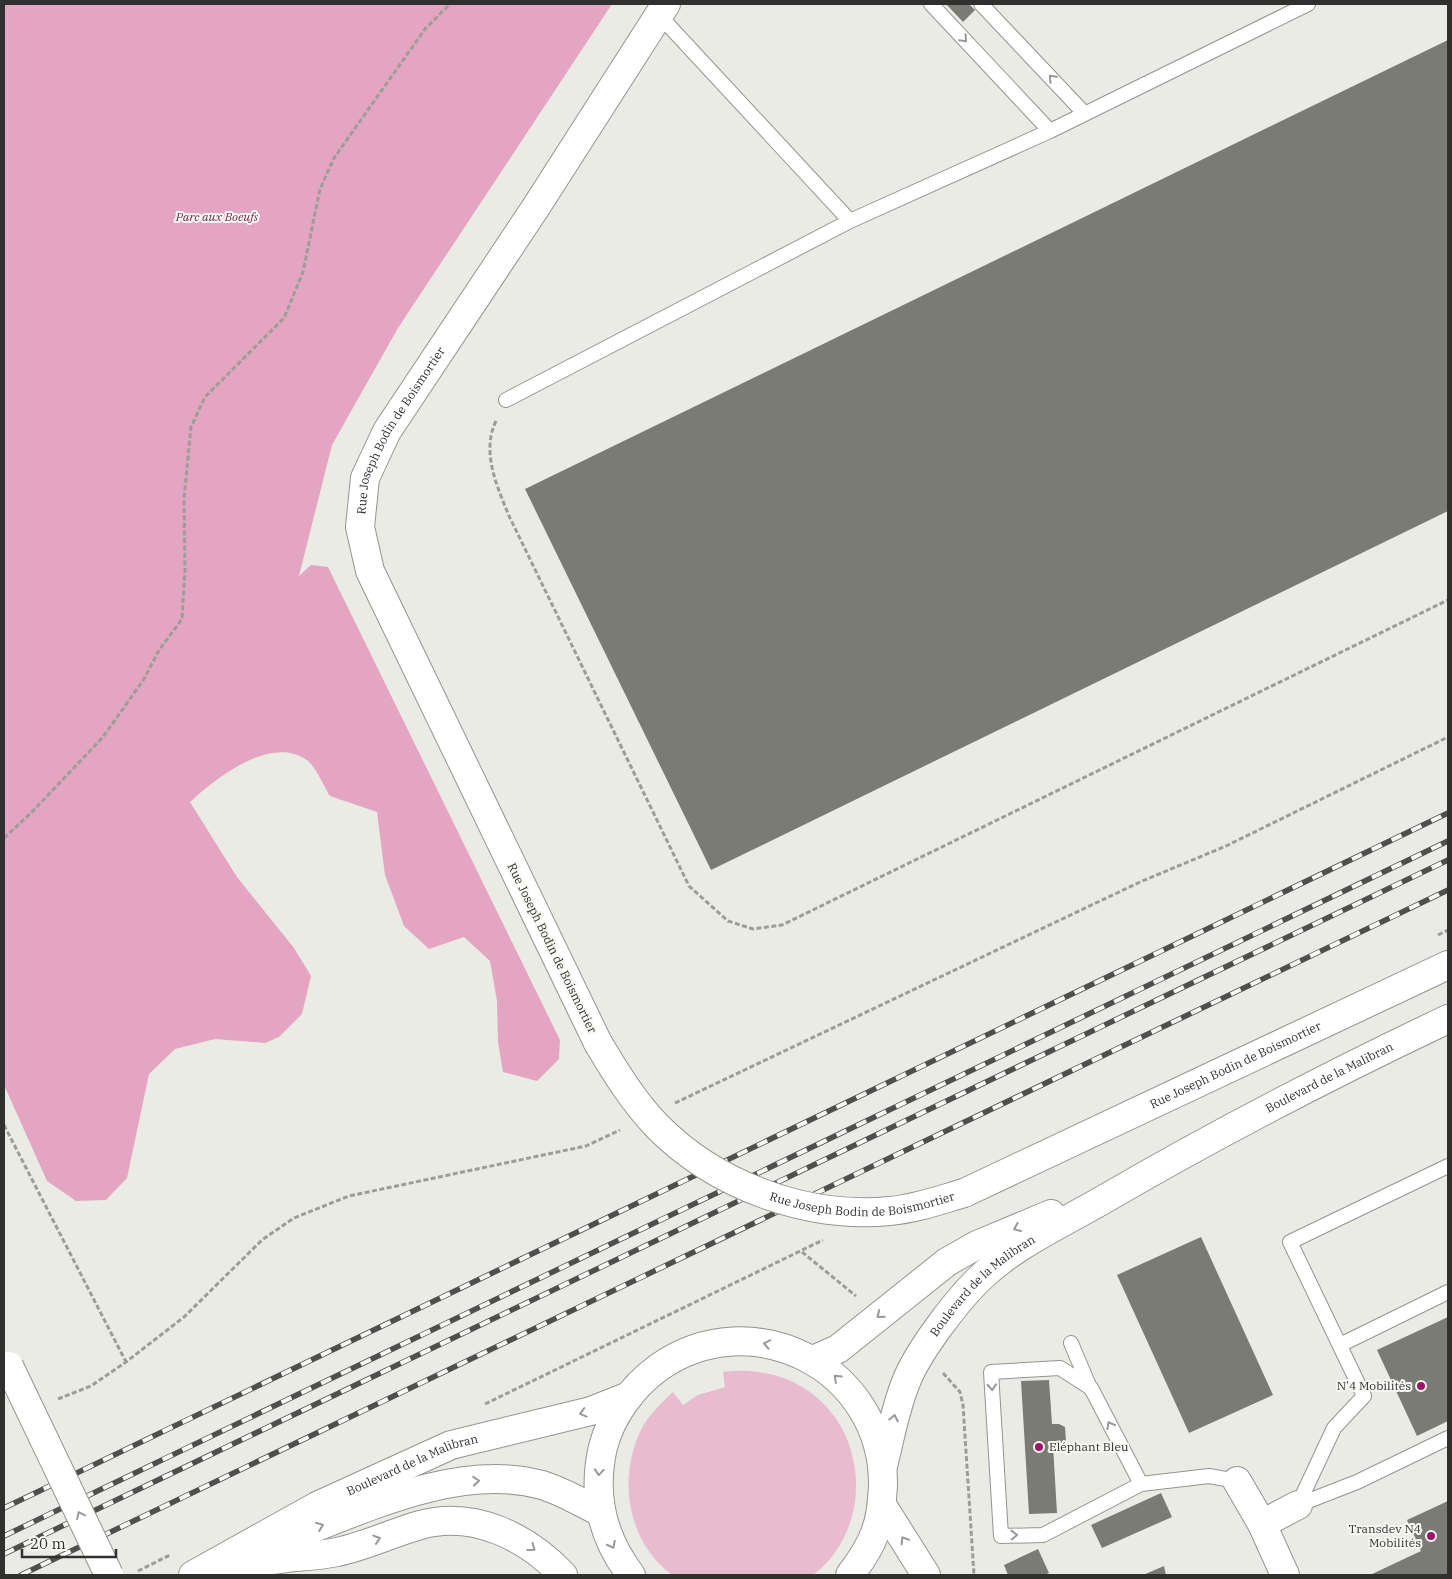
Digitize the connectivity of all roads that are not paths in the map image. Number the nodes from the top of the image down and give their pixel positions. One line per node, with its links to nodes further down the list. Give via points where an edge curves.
1 (931, 4): 6 (lane, one-way to 6)
2 (981, 4): 5 (lane, one-way to 2)
3 (1308, 4): 5 (lane)
4 (663, 10): 7 (lane); 9 (main road, Rue Joseph Bodin de Boismortier, bridge, via 387,432 365,478 360,527 370,571 598,1043 621,1082 676,1144 706,1165 746,1186 797,1204 854,1211 890,1211 964,1193)
5 (1085, 114): 6 (lane)
6 (1050, 131): 7 (lane)
7 (850, 221): 8 (lane)
8 (506, 400)
9 (1448, 965)
10 (1448, 1019): 12 (main road, Boulevard de la Malibran, via 1331,1074)
11 (1448, 1166): 15 (lane, via 1290,1242)
12 (1158, 1168): 16 (main road, Boulevard de la Malibran, one-way to 16, via 977,1245 947,1262 838,1349); 21 (main road, Boulevard de la Malibran, one-way to 12, via 906,1380 943,1321 977,1281 1001,1260)
13 (1448, 1292): 15 (lane)
14 (1071, 1343): 18 (lane)
15 (1340, 1345): 25 (lane, via 1364,1396 1334,1428)
16 (813, 1360): 19 (main road, one-way to 19, via 790,1349 766,1343 715,1343 690,1350 667,1362 646,1377); 21 (main road, one-way to 16, via 877,1440 853,1394)
17 (6, 1361): 29 (main road, one-way to 17, bridge)
18 (1091, 1388): 23 (lane, one-way to 18); 23 (lane, one-way to 23, via 1060,1368 991,1372 1001,1536 1042,1535)
19 (629, 1396): 26 (main road, one-way to 26, via 605,1438 598,1487); 28 (main road, Boulevard de la Malibran, one-way to 28, via 591,1411 451,1445 317,1506)
20 (1448, 1438): 25 (lane, via 1357,1482)
21 (883, 1466): 24 (main road)
22 (1237, 1481): 23 (lane, via 1209,1476); 27 (main road)
23 (1141, 1484)
24 (882, 1505): 32 (main road, via 876,1532); 33 (main road, one-way to 24)
25 (1298, 1506): 27 (main road)
26 (600, 1512): 28 (main road, Boulevard de la Malibran, one-way to 26, via 398,1497 457,1483 517,1480 543,1485); 31 (main road, one-way to 31, via 608,1537)
27 (1262, 1524): 34 (main road)
28 (201, 1571): 30 (main road, one-way to 30, via 337,1552 422,1524 446,1521 474,1522 499,1530 522,1541)
29 (109, 1575)
30 (563, 1575)
31 (631, 1575)
32 (850, 1575)
33 (926, 1575)
34 (1285, 1575)

